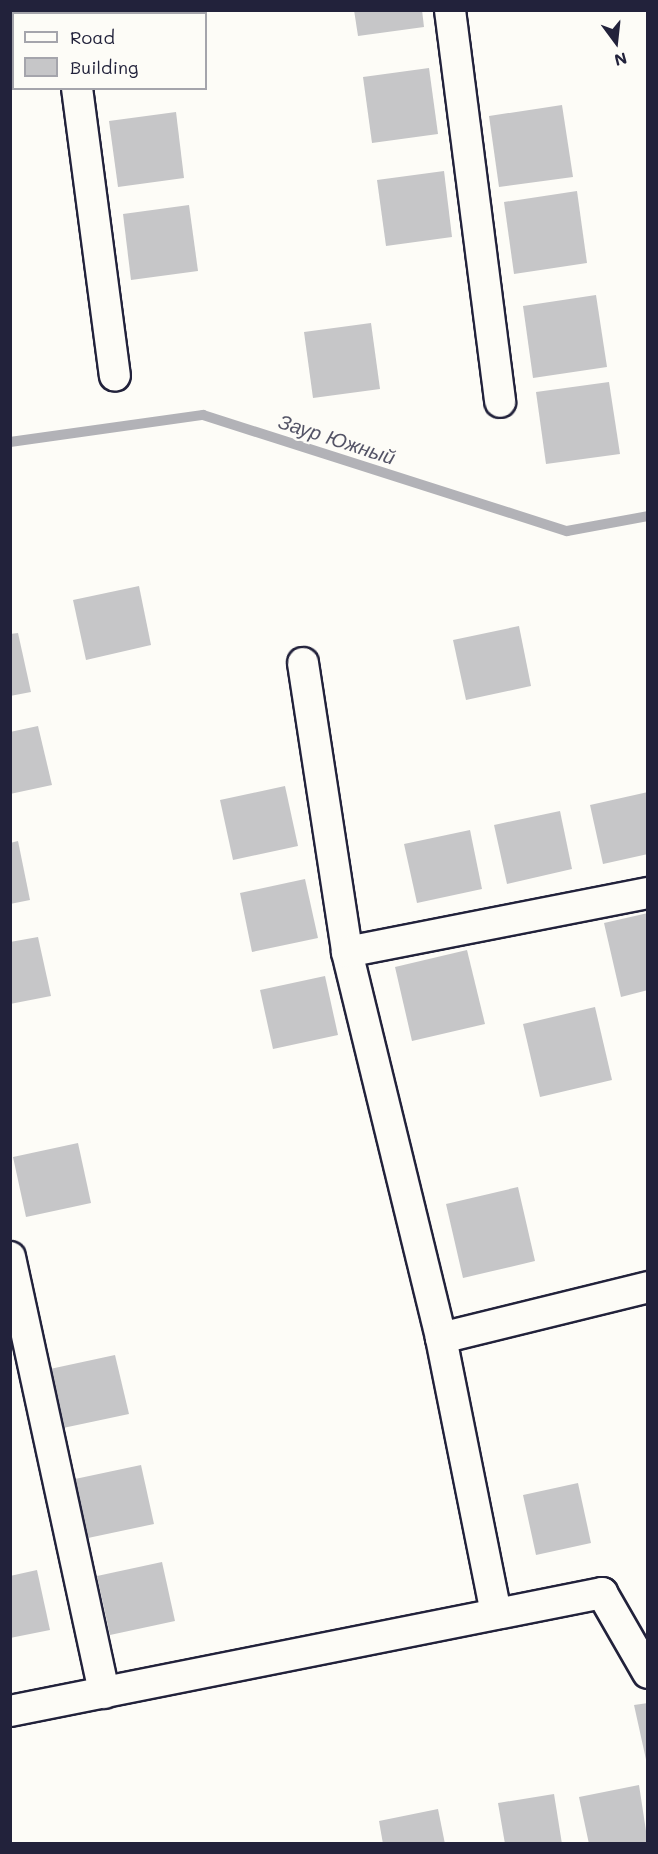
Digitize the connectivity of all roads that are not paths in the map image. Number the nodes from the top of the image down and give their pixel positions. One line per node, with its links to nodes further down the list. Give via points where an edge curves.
1 (450, 10): 4 (street)
2 (77, 90): 3 (street)
3 (115, 376)
4 (500, 402)
5 (303, 663): 7 (street)
6 (648, 892): 7 (street)
7 (347, 952): 10 (street)
8 (10, 1257): 13 (street)
9 (648, 1287): 10 (street)
10 (441, 1338): 11 (street)
11 (496, 1614): 12 (street, via 602,1593); 13 (street)
12 (648, 1673)
13 (104, 1693): 14 (street)
14 (10, 1711)

